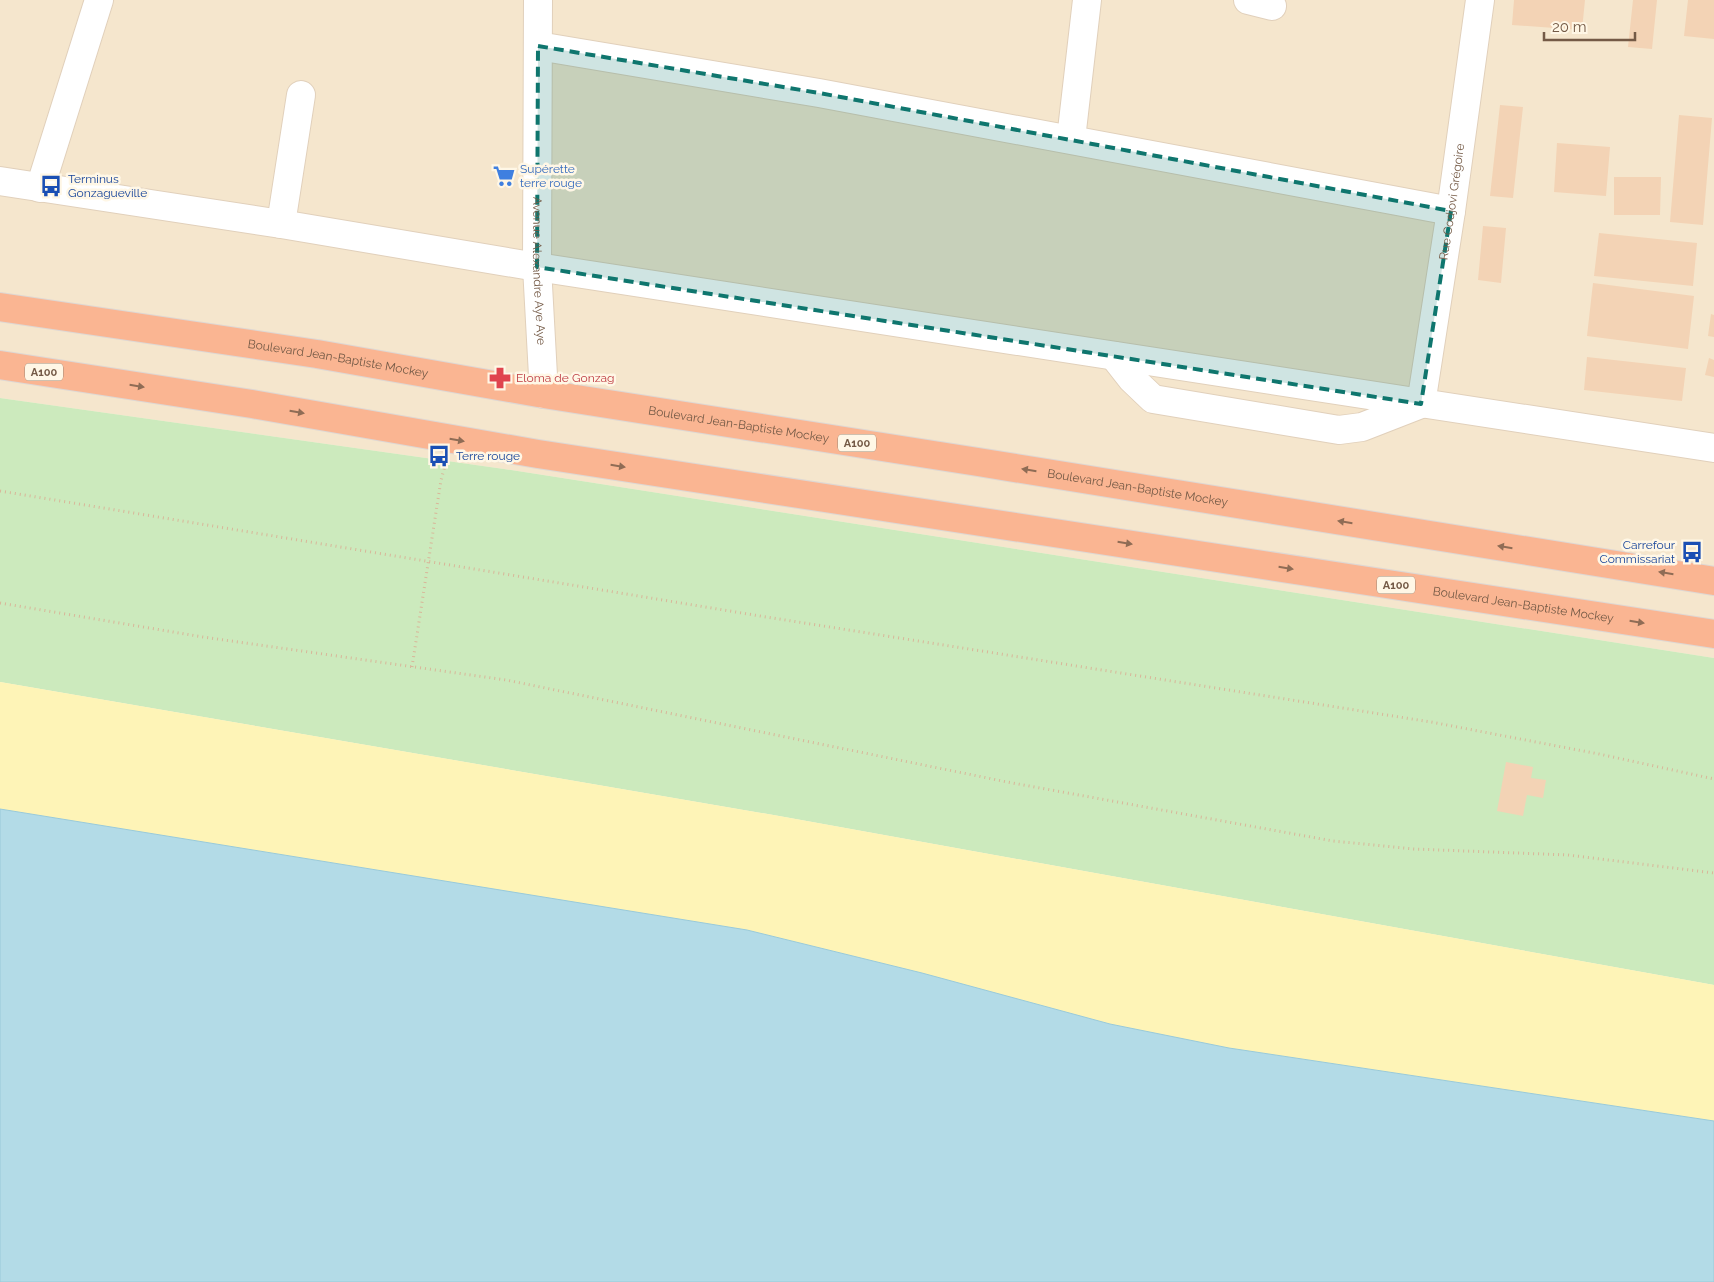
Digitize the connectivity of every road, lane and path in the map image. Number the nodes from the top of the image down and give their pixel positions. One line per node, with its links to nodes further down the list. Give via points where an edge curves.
1 (99, 0): 9 (street)
2 (538, 0): 5 (street, Avenue Alexandre Aye Aye)
3 (1087, 0): 7 (street)
4 (1480, 0): 10 (street, Rue Codjovi Grégoire)
5 (538, 46): 7 (street); 12 (street, Avenue Alexandre Aye Aye)
6 (300, 95): 11 (street)
7 (1071, 139): 10 (street)
8 (0, 181): 9 (street)
9 (40, 188): 11 (street)
10 (1450, 211): 17 (street, Rue Codjovi Grégoire)
11 (282, 224): 12 (street)
12 (537, 267): 14 (street); 16 (street, Avenue Alexandre Aye Aye)
13 (0, 307): 16 (highway, Boulevard Jean-Baptiste Mockey / A100, via 317,354)
14 (1114, 356): 17 (street); 17 (street, via 1153,398 1339,430 1362,427)
15 (0, 365): 18 (highway, Boulevard Jean-Baptiste Mockey / A100, one-way to 18)
16 (544, 394): 22 (highway, Boulevard Jean-Baptiste Mockey / A100, one-way to 16)
17 (1421, 404): 19 (street)
18 (453, 439): 21 (path, via 441,480); 24 (highway, Boulevard Jean-Baptiste Mockey / A100, one-way to 24)
19 (1714, 448)
20 (0, 491): 21 (path)
21 (428, 561): 25 (path); 26 (path, via 1431,722)
22 (1714, 581)
23 (0, 604): 25 (path)
24 (1714, 634)
25 (412, 667): 27 (path, via 506,680 1007,782 1334,841 1414,849 1568,855)
26 (1714, 779)
27 (1714, 872)

